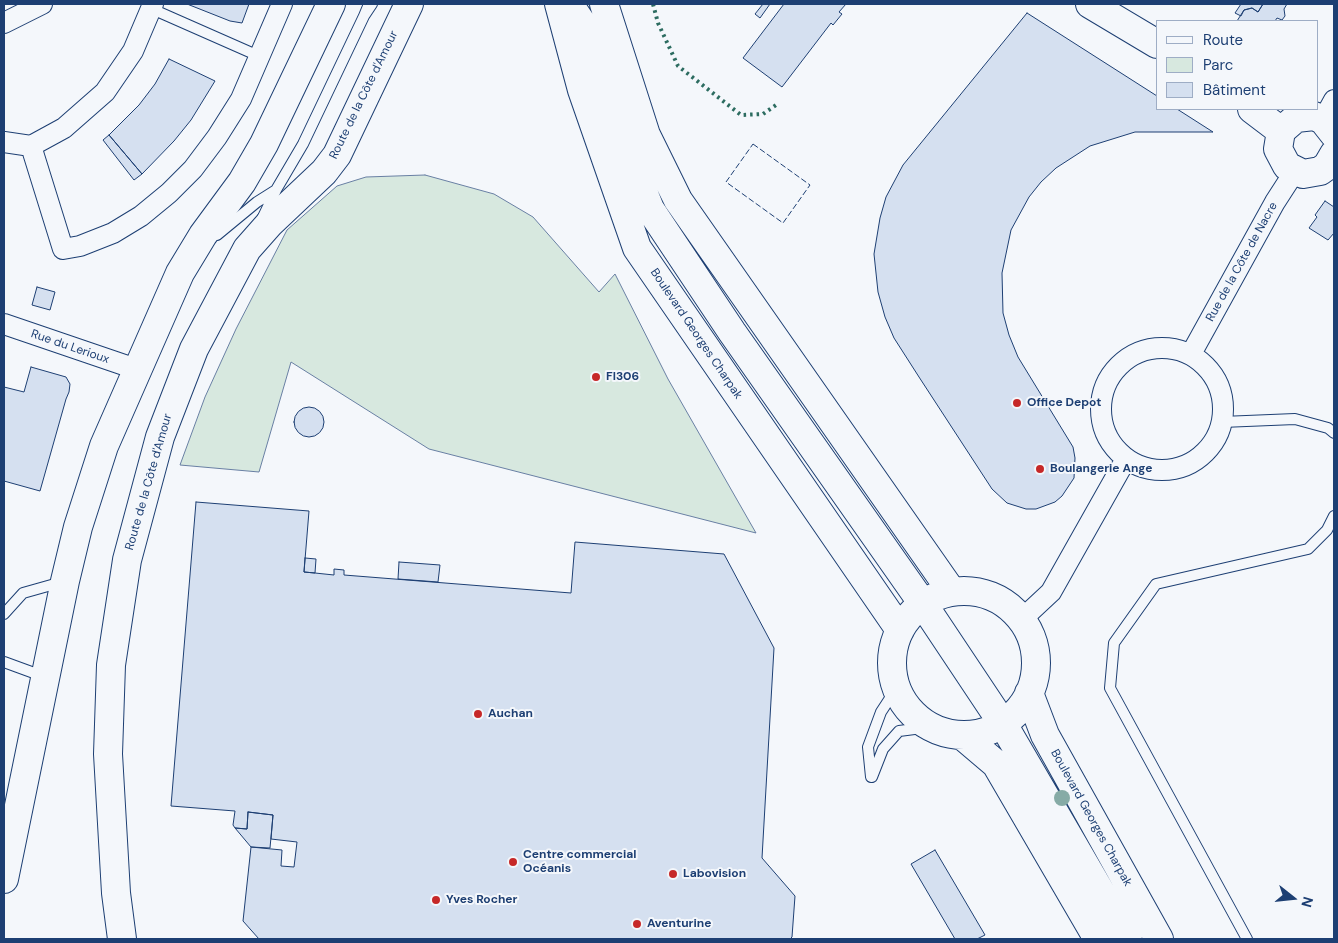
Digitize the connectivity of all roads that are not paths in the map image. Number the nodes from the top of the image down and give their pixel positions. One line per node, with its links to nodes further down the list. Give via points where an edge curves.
1 (42, 4): 12 (street)
2 (282, 4): 15 (street)
3 (331, 4): 24 (main road, via 264,144 242,182 190,255)
4 (370, 4): 22 (lane, via 303,144)
5 (409, 4): 23 (main road, Route de la Côte d'Amour, via 337,155)
6 (560, 4): 38 (main road, Boulevard Georges Charpak, via 582,90 637,248)
7 (569, 4): 13 (main road)
8 (593, 4): 13 (main road)
9 (604, 4): 34 (main road, via 646,135 678,200)
10 (1090, 4): 14 (main road)
11 (152, 6): 15 (lane); 20 (street, via 133,51 105,92 64,128)
12 (4, 22)
13 (590, 35): 35 (main road, via 619,132 650,209)
14 (1156, 43)
15 (261, 57): 20 (street, via 241,99 217,138 193,168 141,216 113,233 80,246 62,249)
16 (1253, 110): 17 (main road)
17 (1281, 131): 18 (main road, via 1288,123 1305,116); 21 (main road, via 1278,140 1281,158)
18 (1332, 138): 21 (main road, via 1320,171 1303,174)
19 (4, 142): 20 (street)
20 (30, 146)
21 (1295, 171): 26 (street, Rue de la Côte de Nacre)
22 (276, 190): 23 (lane); 24 (lane, via 216,236)
23 (247, 249): 47 (main road, Route de la Côte d'Amour, via 194,349 167,414 134,529 121,592 111,665 108,754 116,893)
24 (171, 292): 27 (main road)
25 (4, 324): 27 (street, Rue du Lerioux)
26 (1191, 354): 28 (street, via 1216,378 1222,395); 31 (street, via 1174,348 1138,352 1122,362 1110,376 1103,393 1104,430)
27 (136, 369): 33 (main road, via 101,455)
28 (1222, 422): 29 (lane, via 1295,419); 31 (street, via 1211,447 1197,460 1180,468 1161,471 1143,468)
29 (1331, 430): 30 (lane)
30 (1334, 440)
31 (1126, 459): 37 (street, via 1051,592)
32 (1334, 516): 51 (lane, via 1327,530 1308,550 1156,584 1114,643 1110,688)
33 (65, 581): 36 (lane, via 24,593); 40 (main road)
34 (952, 592): 35 (main road); 37 (main road, via 990,596)
35 (923, 604): 38 (main road); 43 (main road)
36 (4, 614)
37 (1021, 620): 42 (main road, via 1035,655)
38 (900, 630): 41 (main road, via 893,649)
39 (4, 662): 40 (lane)
40 (47, 677): 46 (main road)
41 (896, 689): 44 (main road, via 910,711); 44 (lane, via 881,712 868,748 872,777 883,749 899,731)
42 (1030, 693): 43 (main road, via 1019,710); 50 (main road, Boulevard Georges Charpak, via 1045,735)
43 (1003, 724): 45 (main road, via 984,733); 49 (main road)
44 (930, 727): 45 (main road)
45 (963, 736): 48 (main road, via 996,764)
46 (4, 879)
47 (122, 939)
48 (1098, 939)
49 (1128, 939)
50 (1160, 939)
51 (1247, 939)

